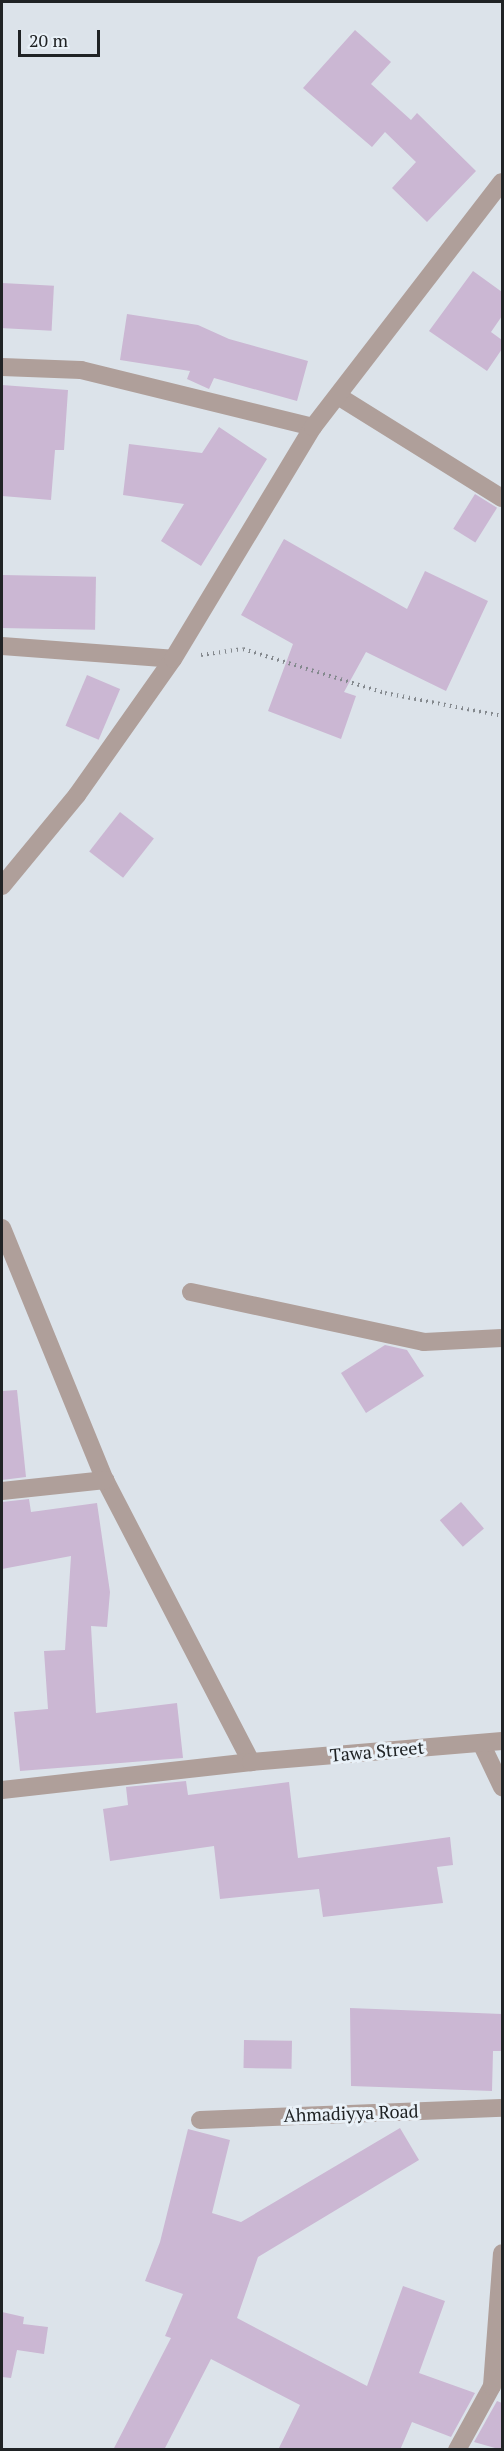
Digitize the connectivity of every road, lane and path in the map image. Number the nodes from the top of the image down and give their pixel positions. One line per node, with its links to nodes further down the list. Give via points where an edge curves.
1 (502, 182): 3 (street)
2 (2, 367): 4 (street, via 81,370)
3 (338, 396): 4 (street); 5 (street)
4 (313, 427): 7 (street)
5 (502, 498)
6 (2, 646): 7 (street)
7 (173, 659): 8 (path, via 243,649 385,693); 9 (street, via 77,795)
8 (502, 716)
9 (2, 886)
10 (2, 1228): 13 (street)
11 (191, 1292): 12 (street, via 424,1342)
12 (502, 1338)
13 (105, 1480): 14 (street); 17 (street)
14 (2, 1491)
15 (502, 1741): 16 (street, Tawa Street)
16 (482, 1743): 17 (street, Tawa Street); 18 (street)
17 (251, 1762): 19 (street, Tawa Street)
18 (502, 1787)
19 (2, 1790)
20 (502, 2108): 21 (street, Ahmadiyya Road)
21 (200, 2120)
22 (502, 2253): 23 (street, via 492,2386)
23 (458, 2450)

